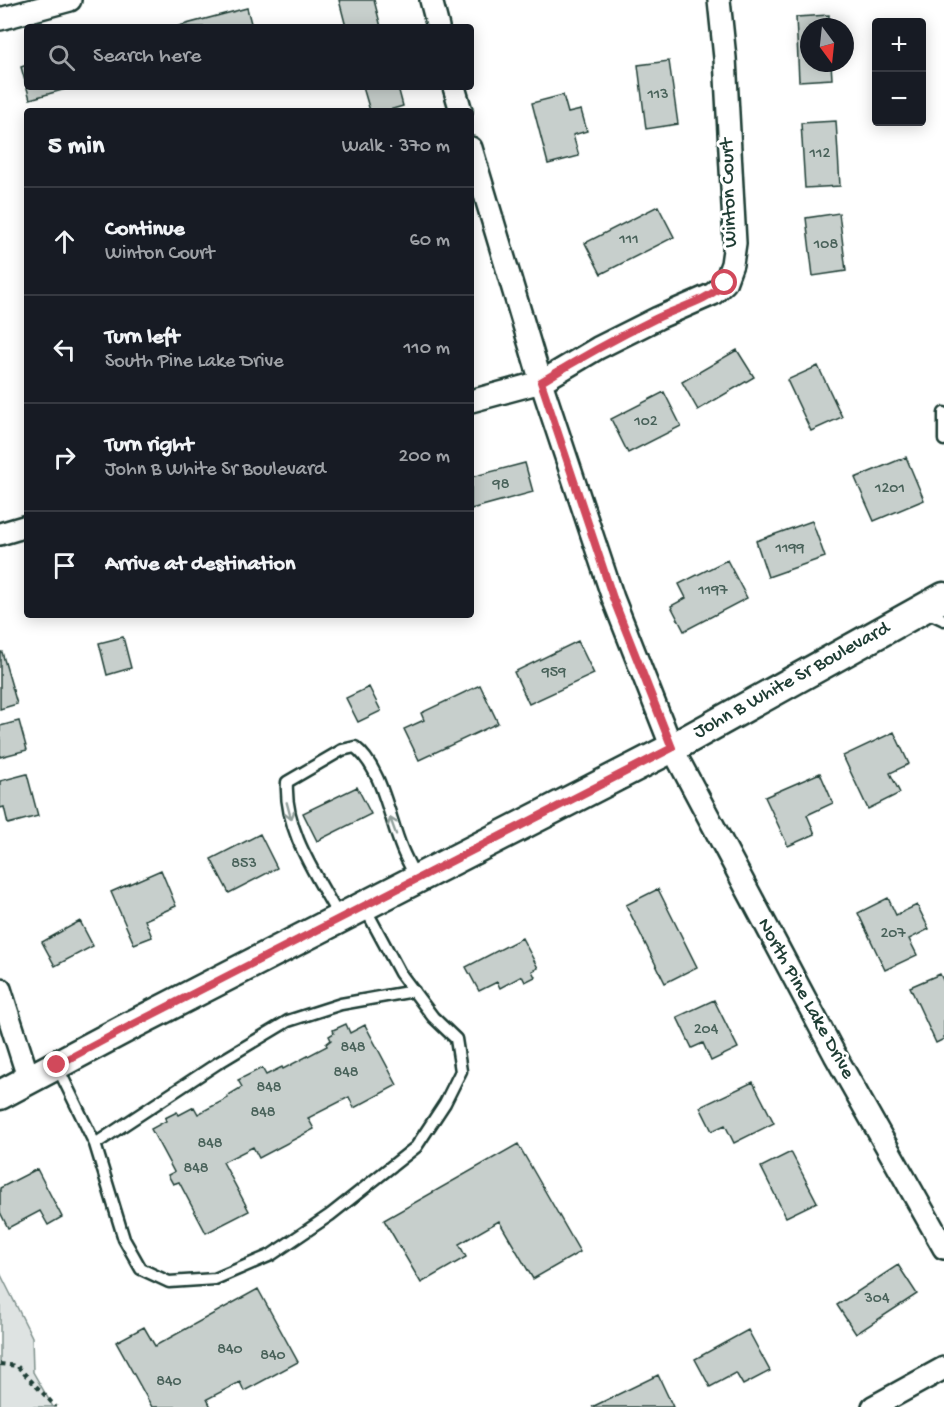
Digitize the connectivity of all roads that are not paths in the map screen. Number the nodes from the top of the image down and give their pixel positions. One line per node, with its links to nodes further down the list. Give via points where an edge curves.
1 (70, 0): 4 (street)
2 (431, 0): 5 (street)
3 (719, 0): 9 (street, Winton Court, via 735,243 725,283 713,294 598,348)
4 (0, 19)
5 (437, 24)
6 (455, 90): 7 (street)
7 (460, 108)
8 (474, 158): 9 (street, North Pine Lake Drive)
9 (541, 382): 10 (street, Winton Court); 16 (street, North Pine Lake Drive, via 613,598)
10 (474, 400)
11 (944, 413): 12 (lane)
12 (944, 440)
13 (24, 527): 14 (street)
14 (0, 534)
15 (937, 609): 16 (main road, John B White Sr Boulevard)
16 (672, 748): 17 (main road, John B White Sr Boulevard); 25 (street, North Pine Lake Drive, via 835,1054)
17 (417, 879): 18 (main road, John B White Sr Boulevard); 18 (lane, one-way to 18, via 373,768 355,747 342,750 287,782 286,800 295,834)
18 (352, 913): 20 (lane); 21 (main road, John B White Sr Boulevard)
19 (0, 989): 22 (street)
20 (414, 991): 24 (lane, via 341,1004 288,1021); 24 (lane, via 456,1039 461,1071 445,1103 416,1147 272,1255 215,1279 169,1282 141,1269 124,1239)
21 (57, 1065): 22 (main road, John B White Sr Boulevard); 24 (lane)
22 (29, 1080): 23 (main road, John B White Sr Boulevard)
23 (0, 1095)
24 (95, 1144)
25 (944, 1248)
26 (944, 1368): 27 (street)
27 (873, 1407)

